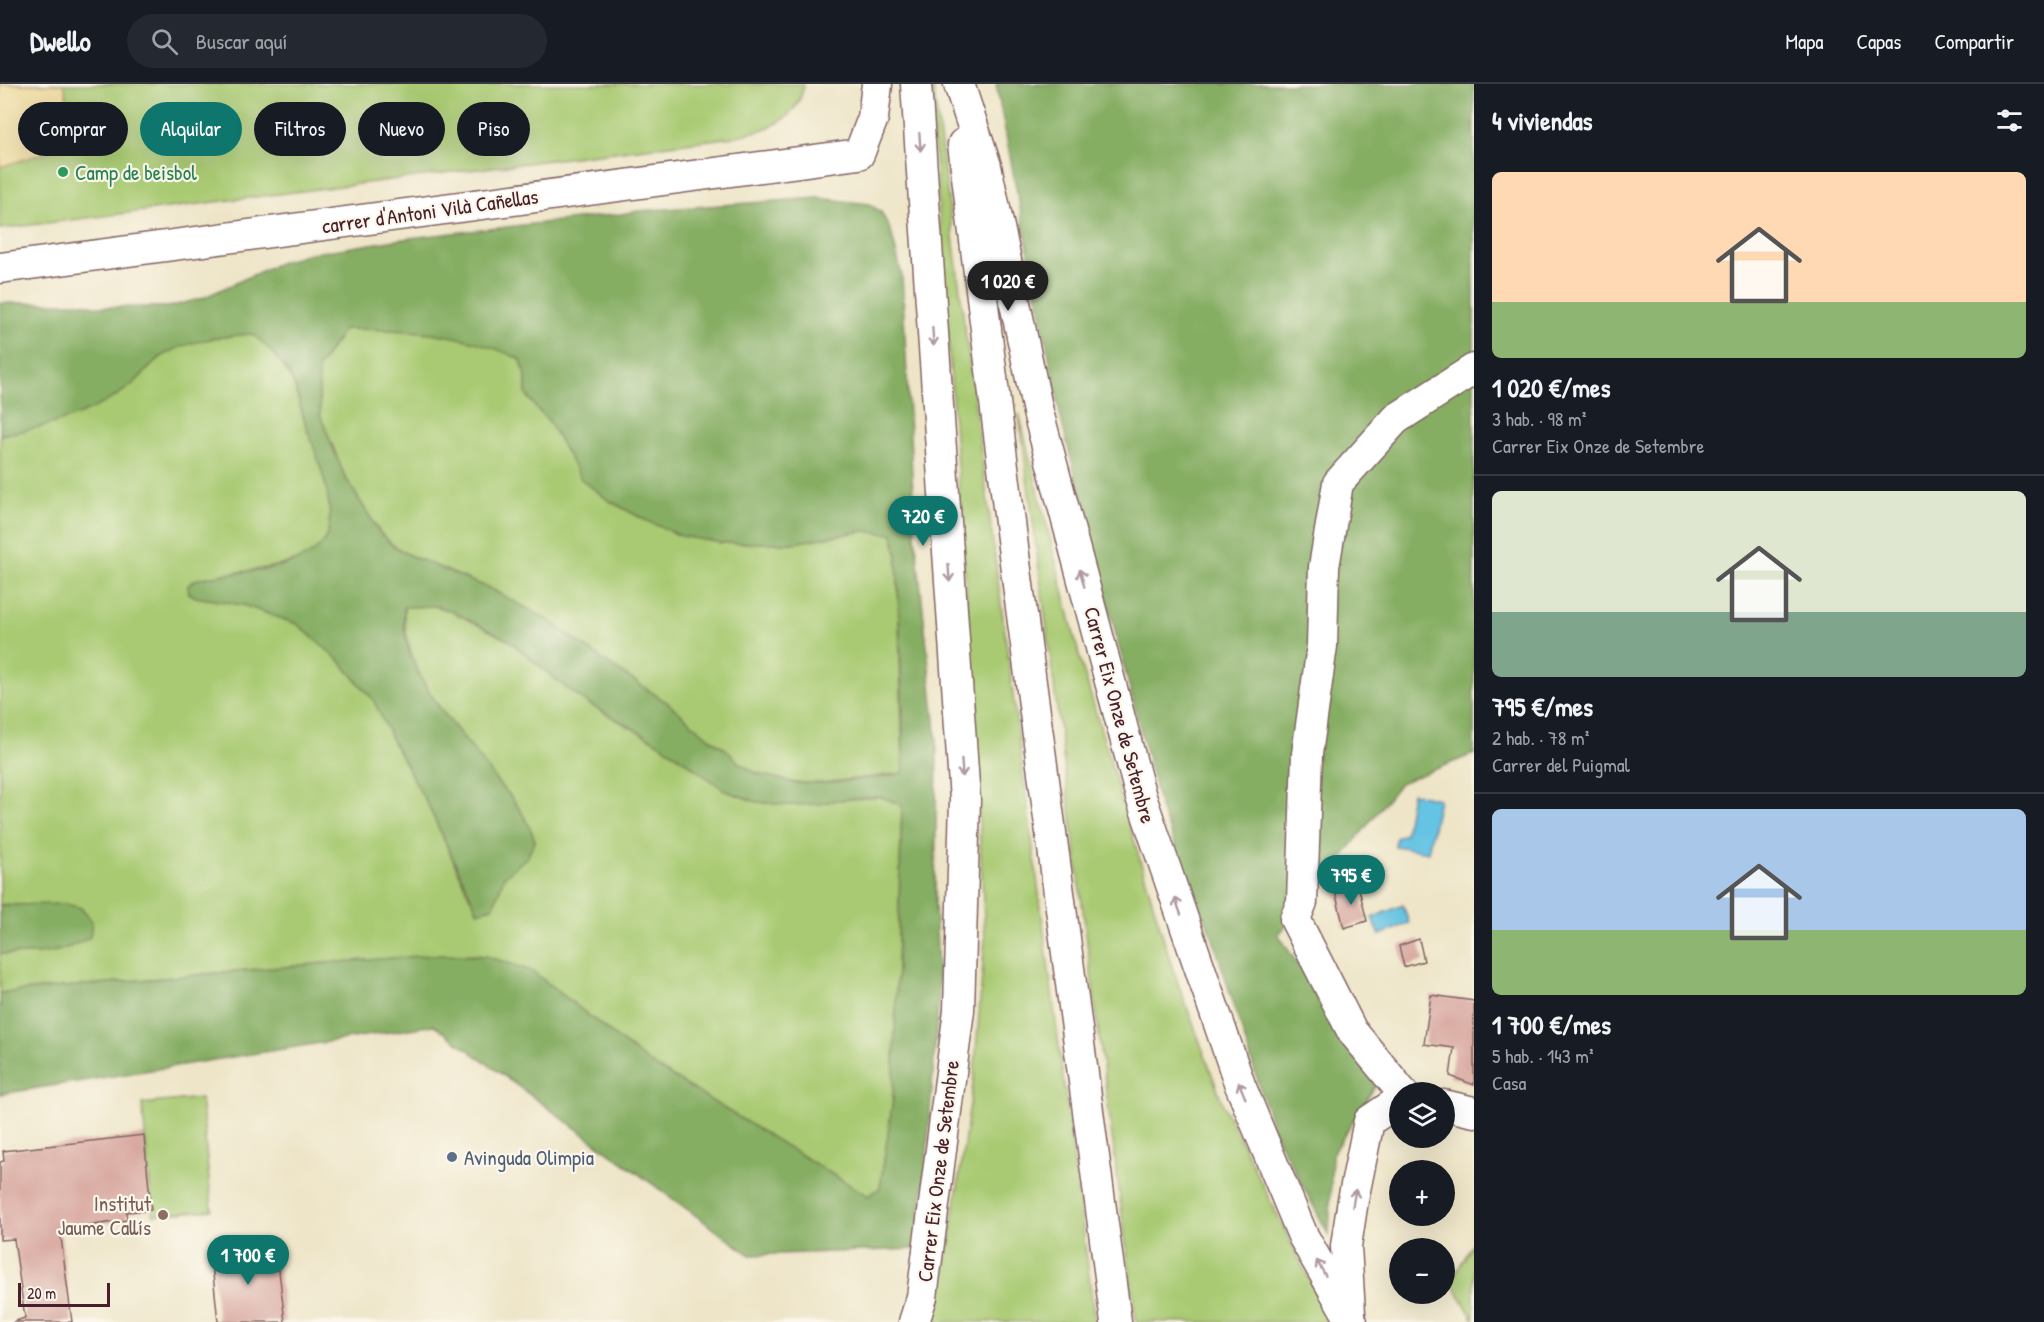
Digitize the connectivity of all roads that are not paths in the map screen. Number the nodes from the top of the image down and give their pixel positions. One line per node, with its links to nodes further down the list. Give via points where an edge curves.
1 (877, 84): 4 (street, carrer d'Antoni Vilà Cañellas, via 873,118 860,154)
2 (916, 84): 11 (street, Carrer Eix Onze de Setembre, one-way to 11, via 965,800 959,1010 922,1297)
3 (957, 84): 10 (street, Carrer Eix Onze de Setembre, one-way to 3, via 1303,1236 1240,1085 1141,797 1038,412 986,166); 12 (street, Carrer Eix Onze de Setembre, via 1016,570)
4 (0, 268)
5 (1474, 369): 6 (street, via 1396,419 1338,483 1324,567 1322,646 1307,754 1302,902 1295,919 1352,1032)
6 (1394, 1082)
7 (1389, 1107): 10 (street, one-way to 7, via 1346,1246 1353,1200 1369,1121)
8 (1455, 1108): 9 (street)
9 (1474, 1112)
10 (1351, 1321)
11 (914, 1322)
12 (1116, 1322)

